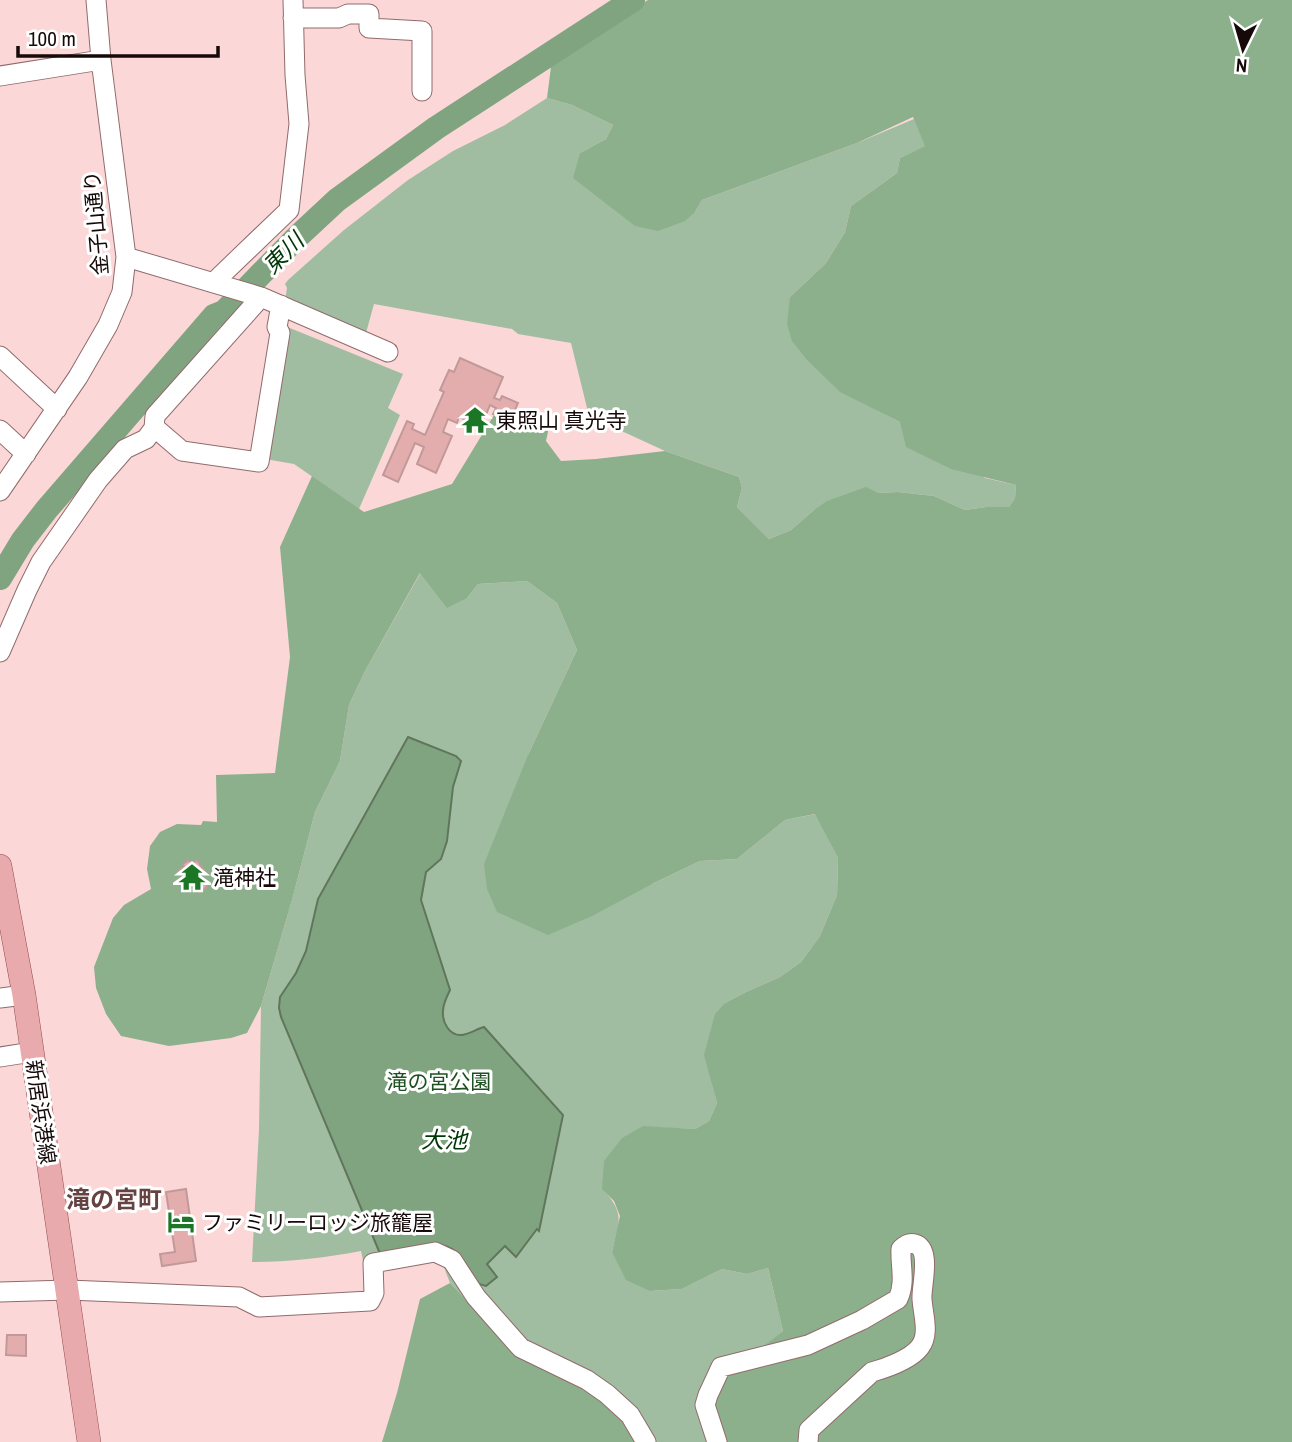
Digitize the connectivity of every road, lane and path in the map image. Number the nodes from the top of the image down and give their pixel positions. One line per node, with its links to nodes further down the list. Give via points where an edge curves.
1 (96, 0): 3 (street, 金子山通り)
2 (293, 9): 5 (street, via 339,18 369,15 369,28 422,31); 7 (street, via 299,124 289,211)
3 (101, 60): 4 (street); 6 (street, 金子山通り)
4 (0, 76)
5 (422, 90)
6 (126, 257): 7 (street); 12 (street, 金子山通り, via 122,292 108,326)
7 (217, 283): 8 (street)
8 (260, 296): 9 (street); 13 (street, via 155,416)
9 (281, 305): 10 (street); 13 (street, via 260,462 182,451)
10 (388, 352)
11 (0, 356): 12 (street)
12 (57, 409): 15 (street, 金子山通り)
13 (154, 427): 17 (street, via 146,439 125,449 98,480 41,562)
14 (0, 430): 15 (street)
15 (26, 454): 16 (street, 金子山通り)
16 (0, 491)
17 (0, 652)
18 (0, 866): 19 (main road, 新居浜港線)
19 (24, 995): 20 (street); 21 (main road, 新居浜港線)
20 (0, 998)
21 (32, 1052): 22 (street); 23 (main road, 新居浜港線)
22 (0, 1057)
23 (68, 1290): 24 (street); 25 (main road, 新居浜港線); 26 (street, via 239,1297 259,1307 370,1301 373,1263 435,1252 452,1260 476,1297 521,1348 607,1394 630,1415)
24 (0, 1292)
25 (89, 1442)
26 (646, 1442)
27 (717, 1442): 28 (street, via 705,1405 721,1367 808,1345 898,1298 903,1275 901,1249 917,1244 924,1256 926,1332 922,1346 872,1372 809,1430)
28 (808, 1442)

